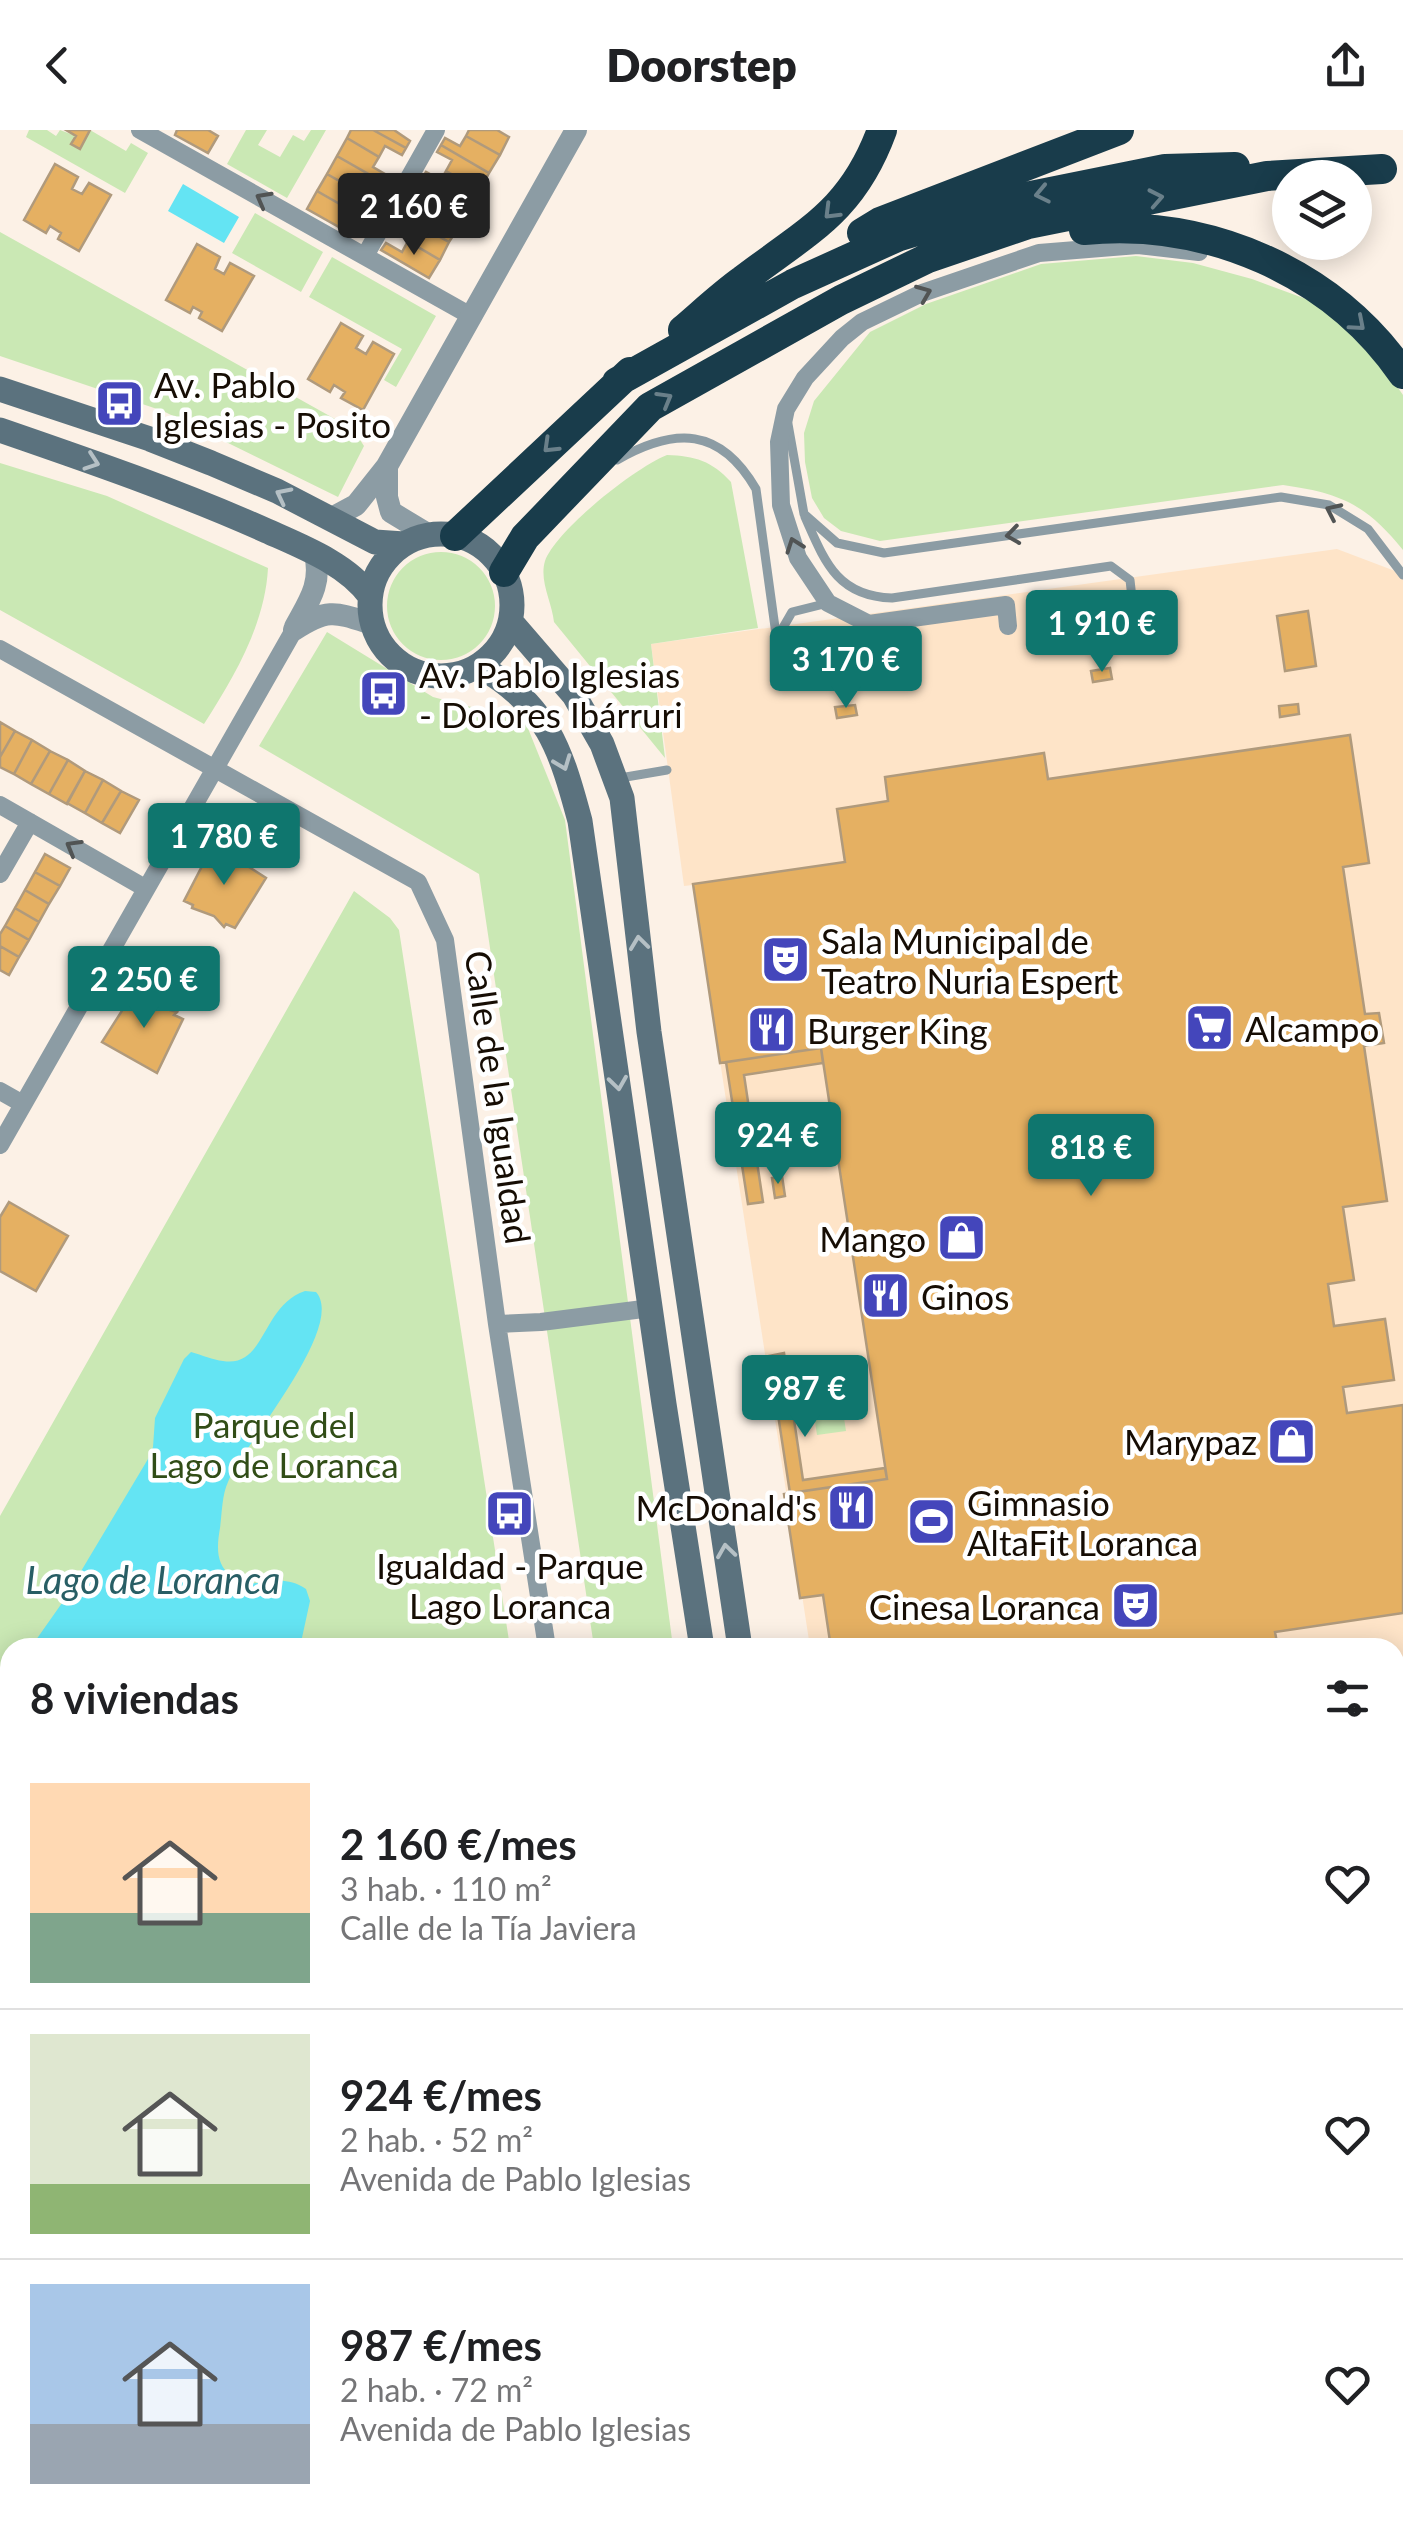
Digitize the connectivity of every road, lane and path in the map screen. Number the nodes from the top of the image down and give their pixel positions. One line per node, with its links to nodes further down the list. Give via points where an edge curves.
1 (141, 130): 7 (street, one-way to 1)
2 (436, 130): 7 (street)
3 (576, 130): 10 (street)
4 (882, 130): 11 (highway, one-way to 11, via 847,196 804,238)
5 (1119, 130): 11 (highway, via 880,222)
6 (1393, 170): 9 (highway, one-way to 6, via 928,258 1028,224 1267,176); 13 (highway, one-way to 13, via 1164,170 1031,196 862,253)
7 (364, 256): 10 (street)
8 (1322, 293): 9 (highway, via 1236,248 1188,233 1122,226 1060,232 983,252); 12 (highway, one-way to 12, via 1384,346); 15 (street, one-way to 8, via 805,378 862,322 922,293 1039,253 1138,245 1194,251)
9 (841, 300): 18 (highway, one-way to 9, via 650,407)
10 (470, 316): 17 (street)
11 (675, 337): 13 (highway)
12 (1403, 374)
13 (616, 382): 21 (highway, one-way to 21)
14 (0, 389): 20 (main road, one-way to 14, via 196,457)
15 (786, 409): 19 (lane); 28 (street, one-way to 15, via 798,558 780,505 778,442)
16 (0, 430): 23 (main road, one-way to 23, via 211,506)
17 (387, 466): 20 (street, via 356,505); 21 (street, via 391,512)
18 (571, 486): 24 (highway); 28 (lane, via 665,438 692,436 722,448 756,490 777,644 792,612)
19 (804, 514): 25 (lane, one-way to 19, via 1368,529 1328,505 1282,497 884,553 837,543); 27 (lane, via 830,569 845,585 874,598 1111,566 1130,580)
20 (330, 520): 22 (main road, via 375,542)
21 (442, 535): 22 (main road); 24 (main road, via 475,542)
22 (404, 544): 26 (main road, via 387,559)
23 (315, 554): 26 (main road, via 358,579); 32 (street, via 317,587)
24 (504, 572): 29 (main road)
25 (1403, 575)
26 (370, 596): 30 (main road)
27 (1132, 598)
28 (828, 603): 31 (street, via 869,624 1006,605)
29 (510, 622): 34 (main road); 37 (main road, via 574,695)
30 (372, 624): 32 (street, via 334,612); 34 (main road, via 388,653 418,672 442,676)
31 (1008, 626)
32 (294, 630): 35 (street)
33 (0, 649): 35 (street, Calle de la Igualdad)
34 (478, 666): 45 (main road, one-way to 45, via 508,682 564,758)
35 (216, 766): 41 (street); 46 (street, Calle de la Igualdad, via 418,882 445,940)
36 (667, 770): 37 (lane)
37 (615, 779): 49 (main road, one-way to 37)
38 (0, 806): 39 (street)
39 (30, 822): 40 (street); 41 (street, one-way to 39)
40 (0, 874)
41 (146, 888): 43 (street)
42 (0, 1091): 43 (street)
43 (23, 1104): 44 (street)
44 (0, 1145)
45 (651, 1308): 46 (street); 48 (main road)
46 (497, 1324): 47 (street, Calle de la Igualdad)
47 (545, 1638)
48 (700, 1638)
49 (739, 1638)

